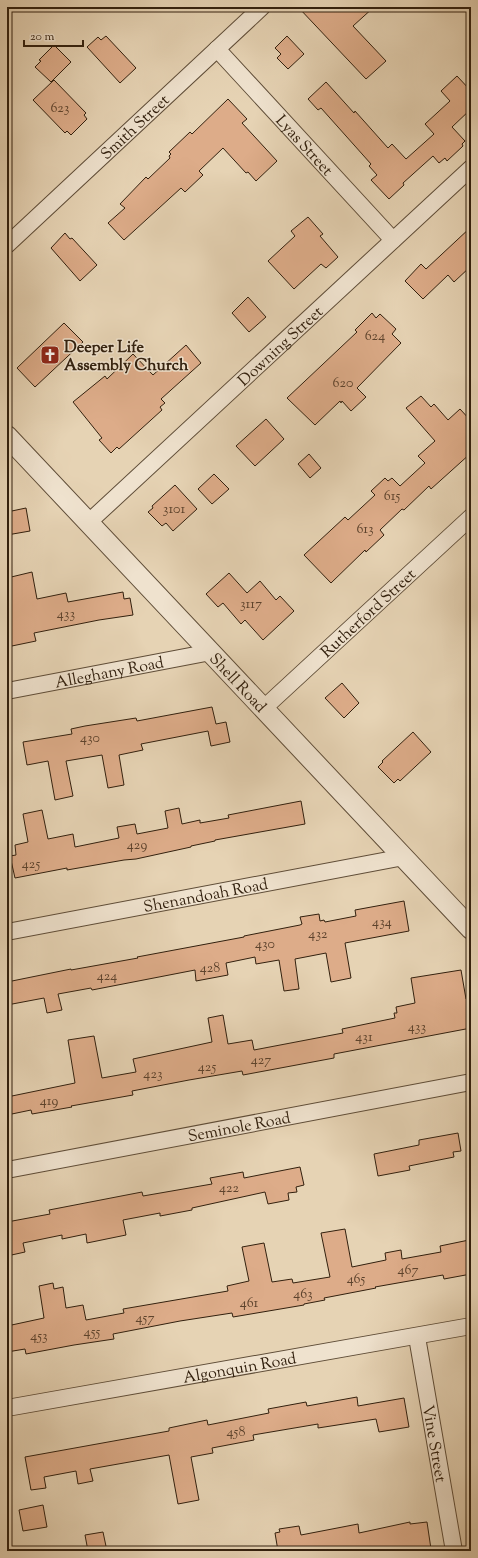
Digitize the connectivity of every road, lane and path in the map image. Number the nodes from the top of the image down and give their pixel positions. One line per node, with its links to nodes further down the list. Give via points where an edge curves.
1 (262, 7): 2 (street, Smith Street)
2 (218, 49): 4 (street, Lyas Street); 5 (street, Smith Street)
3 (471, 168): 4 (street, Downing Street)
4 (393, 240): 8 (street, Downing Street)
5 (7, 245)
6 (11, 446): 8 (street, Shell Road)
7 (471, 517): 11 (street, Rutherford Street)
8 (89, 522): 9 (street, Shell Road)
9 (210, 652): 10 (street, Alleghany Road); 11 (street, Shell Road)
10 (7, 691)
11 (264, 708): 12 (street, Shell Road)
12 (404, 857): 13 (street, Shell Road); 14 (street, Shenandoah Road)
13 (471, 929)
14 (7, 932)
15 (471, 1082): 16 (street, Seminole Road)
16 (7, 1170)
17 (471, 1326): 18 (street, Algonquin Road)
18 (417, 1337): 19 (street, Algonquin Road); 20 (street, Vine Street)
19 (7, 1408)
20 (454, 1551)

